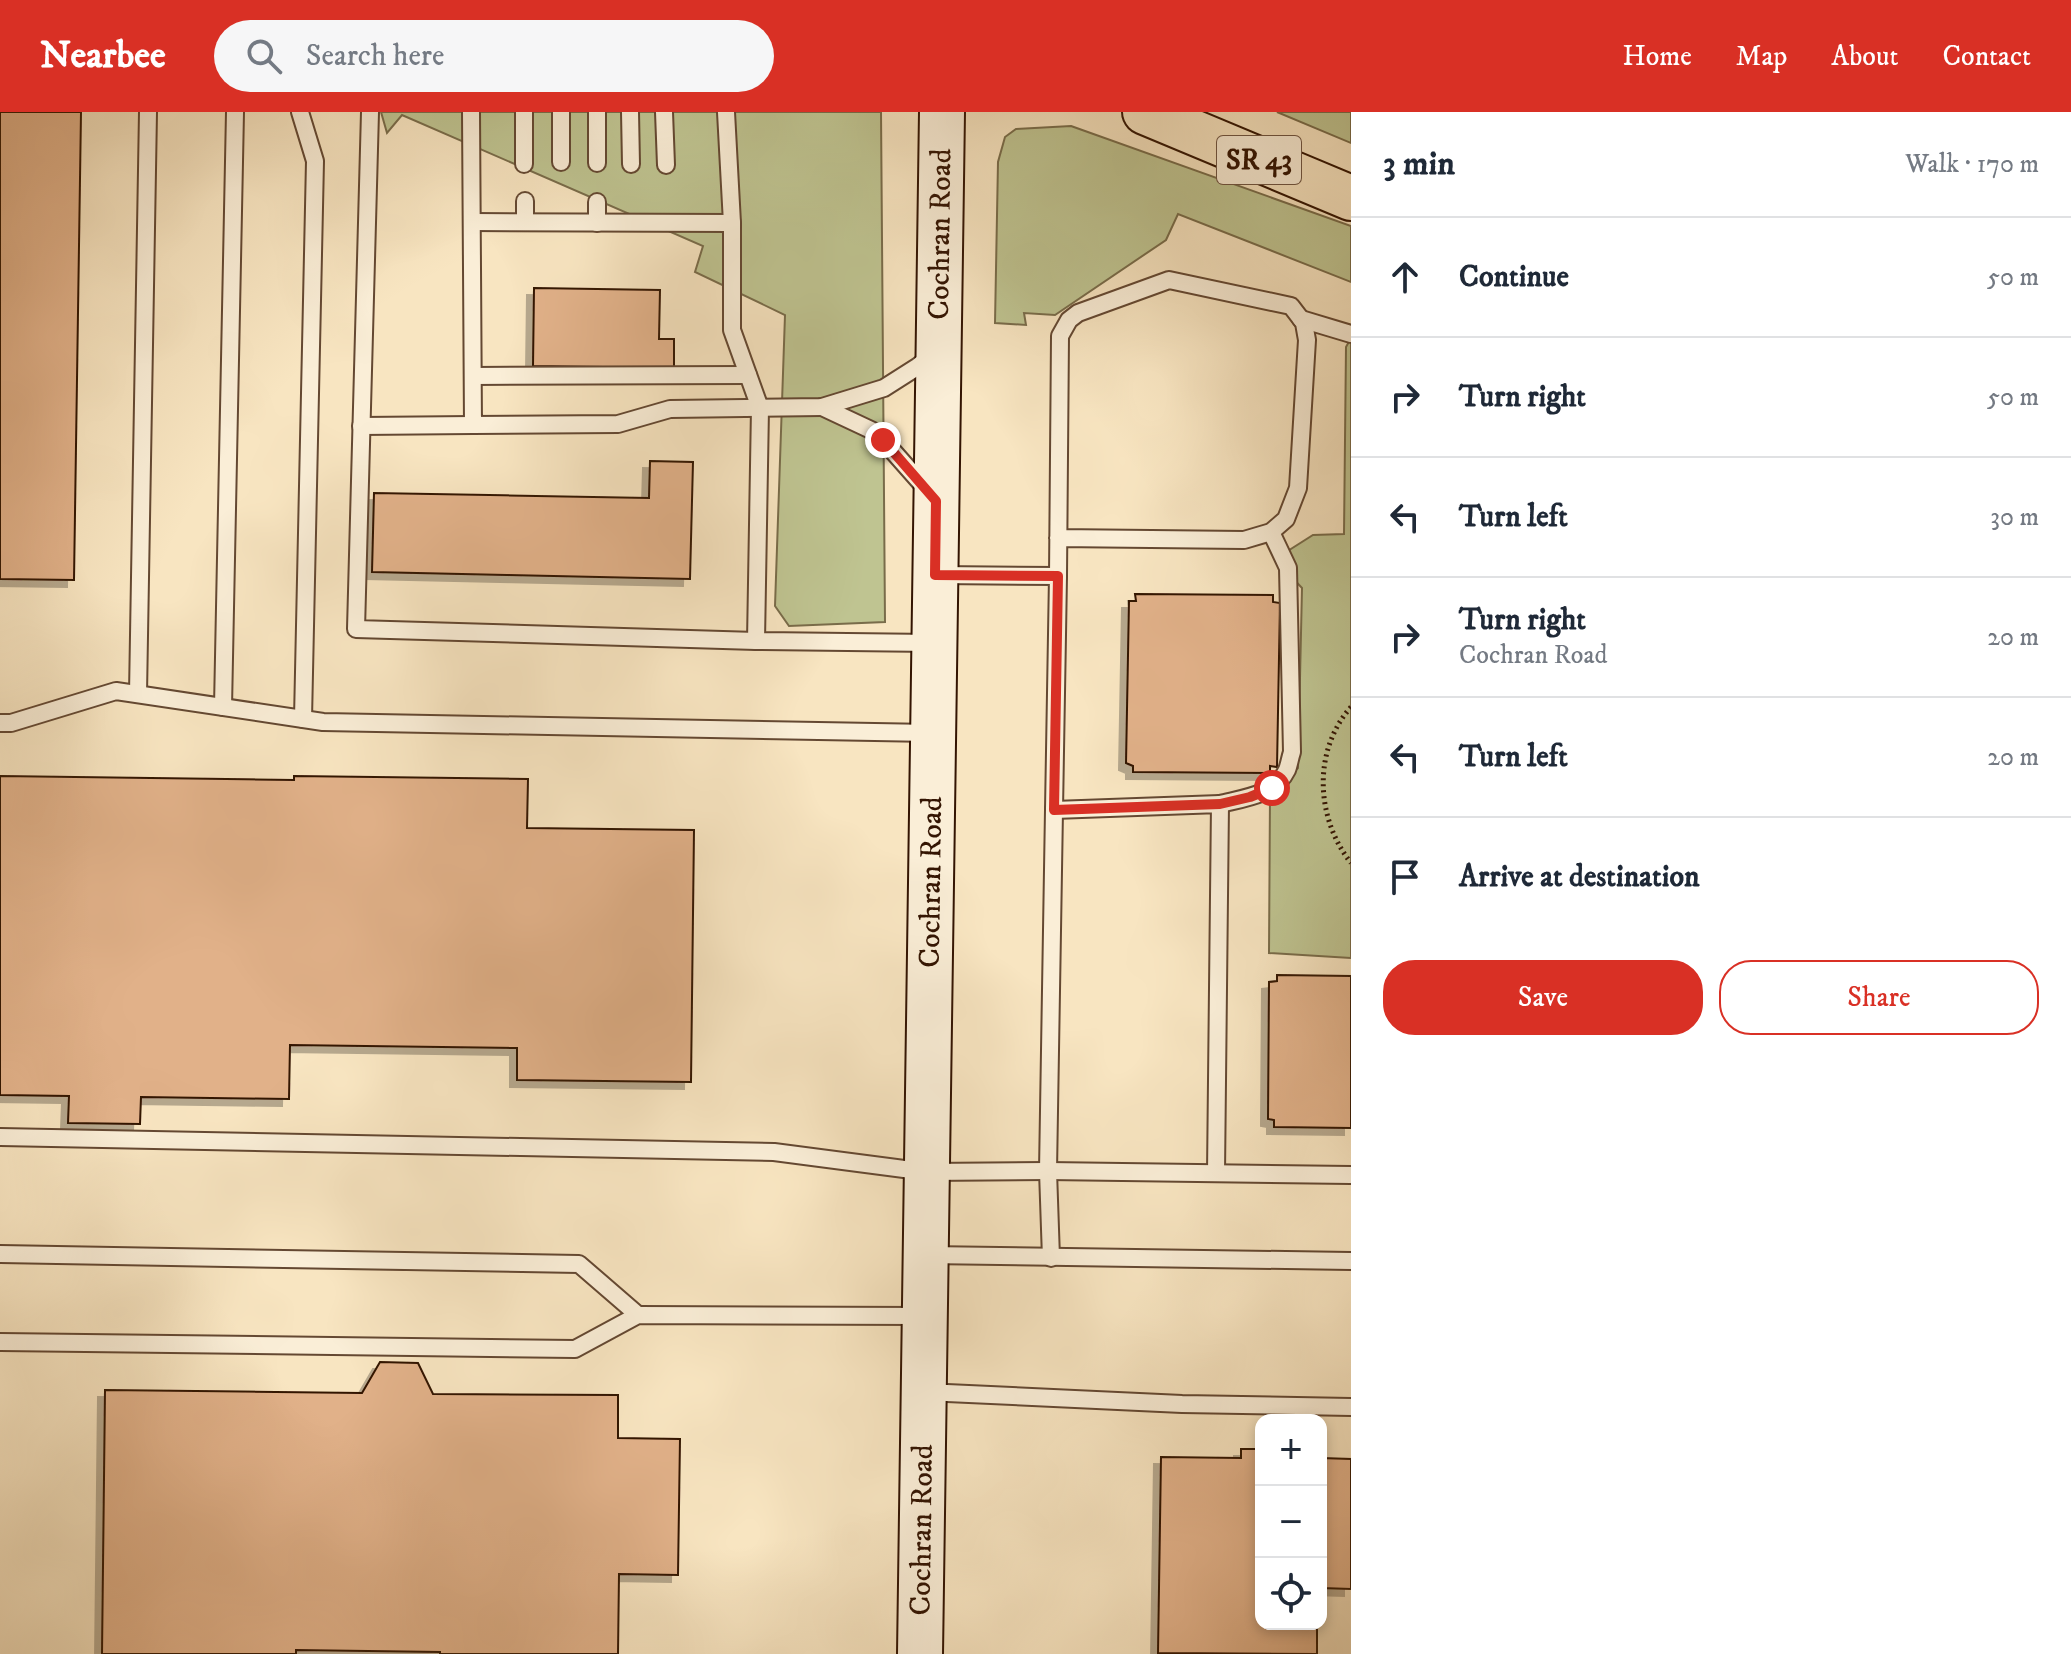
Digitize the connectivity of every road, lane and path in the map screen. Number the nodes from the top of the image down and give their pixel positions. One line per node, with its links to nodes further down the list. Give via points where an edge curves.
1 (148, 112): 48 (lane)
2 (235, 112): 49 (lane)
3 (300, 112): 51 (lane, via 315,161)
4 (370, 112): 40 (lane)
5 (471, 112): 25 (lane)
6 (524, 112): 16 (lane)
7 (561, 112): 14 (lane)
8 (597, 112): 15 (lane)
9 (630, 112): 17 (lane)
10 (664, 112): 18 (lane)
11 (726, 112): 31 (lane)
12 (942, 112): 34 (street, Cochran Road)
13 (1145, 112): 19 (main road, SR 43, via 1206,131)
14 (561, 162)
15 (597, 163)
16 (524, 164)
17 (631, 164)
18 (666, 165)
19 (1351, 198)
20 (525, 201): 26 (lane)
21 (597, 202): 29 (lane)
22 (561, 204): 28 (lane)
23 (631, 204): 30 (lane)
24 (666, 205): 27 (lane)
25 (472, 222): 26 (lane); 36 (lane)
26 (525, 222): 28 (lane)
27 (667, 222): 30 (lane); 31 (lane)
28 (561, 223): 29 (lane)
29 (597, 223): 30 (lane)
30 (632, 223)
31 (732, 223): 35 (lane, via 732,330)
32 (1301, 319): 33 (lane); 42 (lane, via 1307,340 1298,488 1286,519); 43 (lane, via 1291,306 1169,280 1069,320 1060,336)
33 (1351, 334)
34 (939, 350): 37 (lane, via 884,388); 41 (street, Cochran Road)
35 (748, 375): 36 (lane); 38 (lane)
36 (473, 376): 39 (lane)
37 (822, 407): 38 (lane); 41 (lane, via 871,430)
38 (760, 408): 39 (lane, via 670,409 618,424); 46 (lane)
39 (473, 425): 40 (lane)
40 (361, 426): 46 (lane, via 356,629)
41 (936, 501): 44 (street, Cochran Road)
42 (1271, 532): 43 (lane, via 1244,540); 54 (lane, via 1288,568 1292,752 1286,772 1272,788)
43 (1058, 538): 45 (lane)
44 (935, 575): 45 (lane); 47 (street, Cochran Road)
45 (1058, 576): 55 (lane)
46 (756, 641): 47 (lane)
47 (934, 643): 53 (street, Cochran Road)
48 (138, 694): 49 (lane); 52 (lane, via 116,691)
49 (223, 707): 51 (lane)
50 (1351, 707): 56 (path, via 1326,753 1322,791 1330,828)
51 (303, 719): 53 (lane)
52 (0, 723)
53 (933, 733): 59 (street, Cochran Road)
54 (1220, 804): 55 (lane); 60 (lane)
55 (1054, 810): 58 (lane)
56 (1351, 863)
57 (0, 1137): 59 (lane, via 774,1152)
58 (1048, 1171): 59 (lane); 60 (lane); 64 (lane)
59 (927, 1172): 63 (street, Cochran Road)
60 (1216, 1173): 61 (lane)
61 (1351, 1175)
62 (0, 1254): 66 (lane, via 579,1264)
63 (925, 1255): 64 (lane); 67 (street, Cochran Road)
64 (1051, 1258): 65 (lane)
65 (1351, 1261)
66 (638, 1315): 67 (lane); 68 (lane, via 575,1349)
67 (925, 1316): 69 (street, Cochran Road)
68 (0, 1342)
69 (924, 1392): 70 (lane); 71 (street, Cochran Road)
70 (1351, 1407)
71 (920, 1654)

